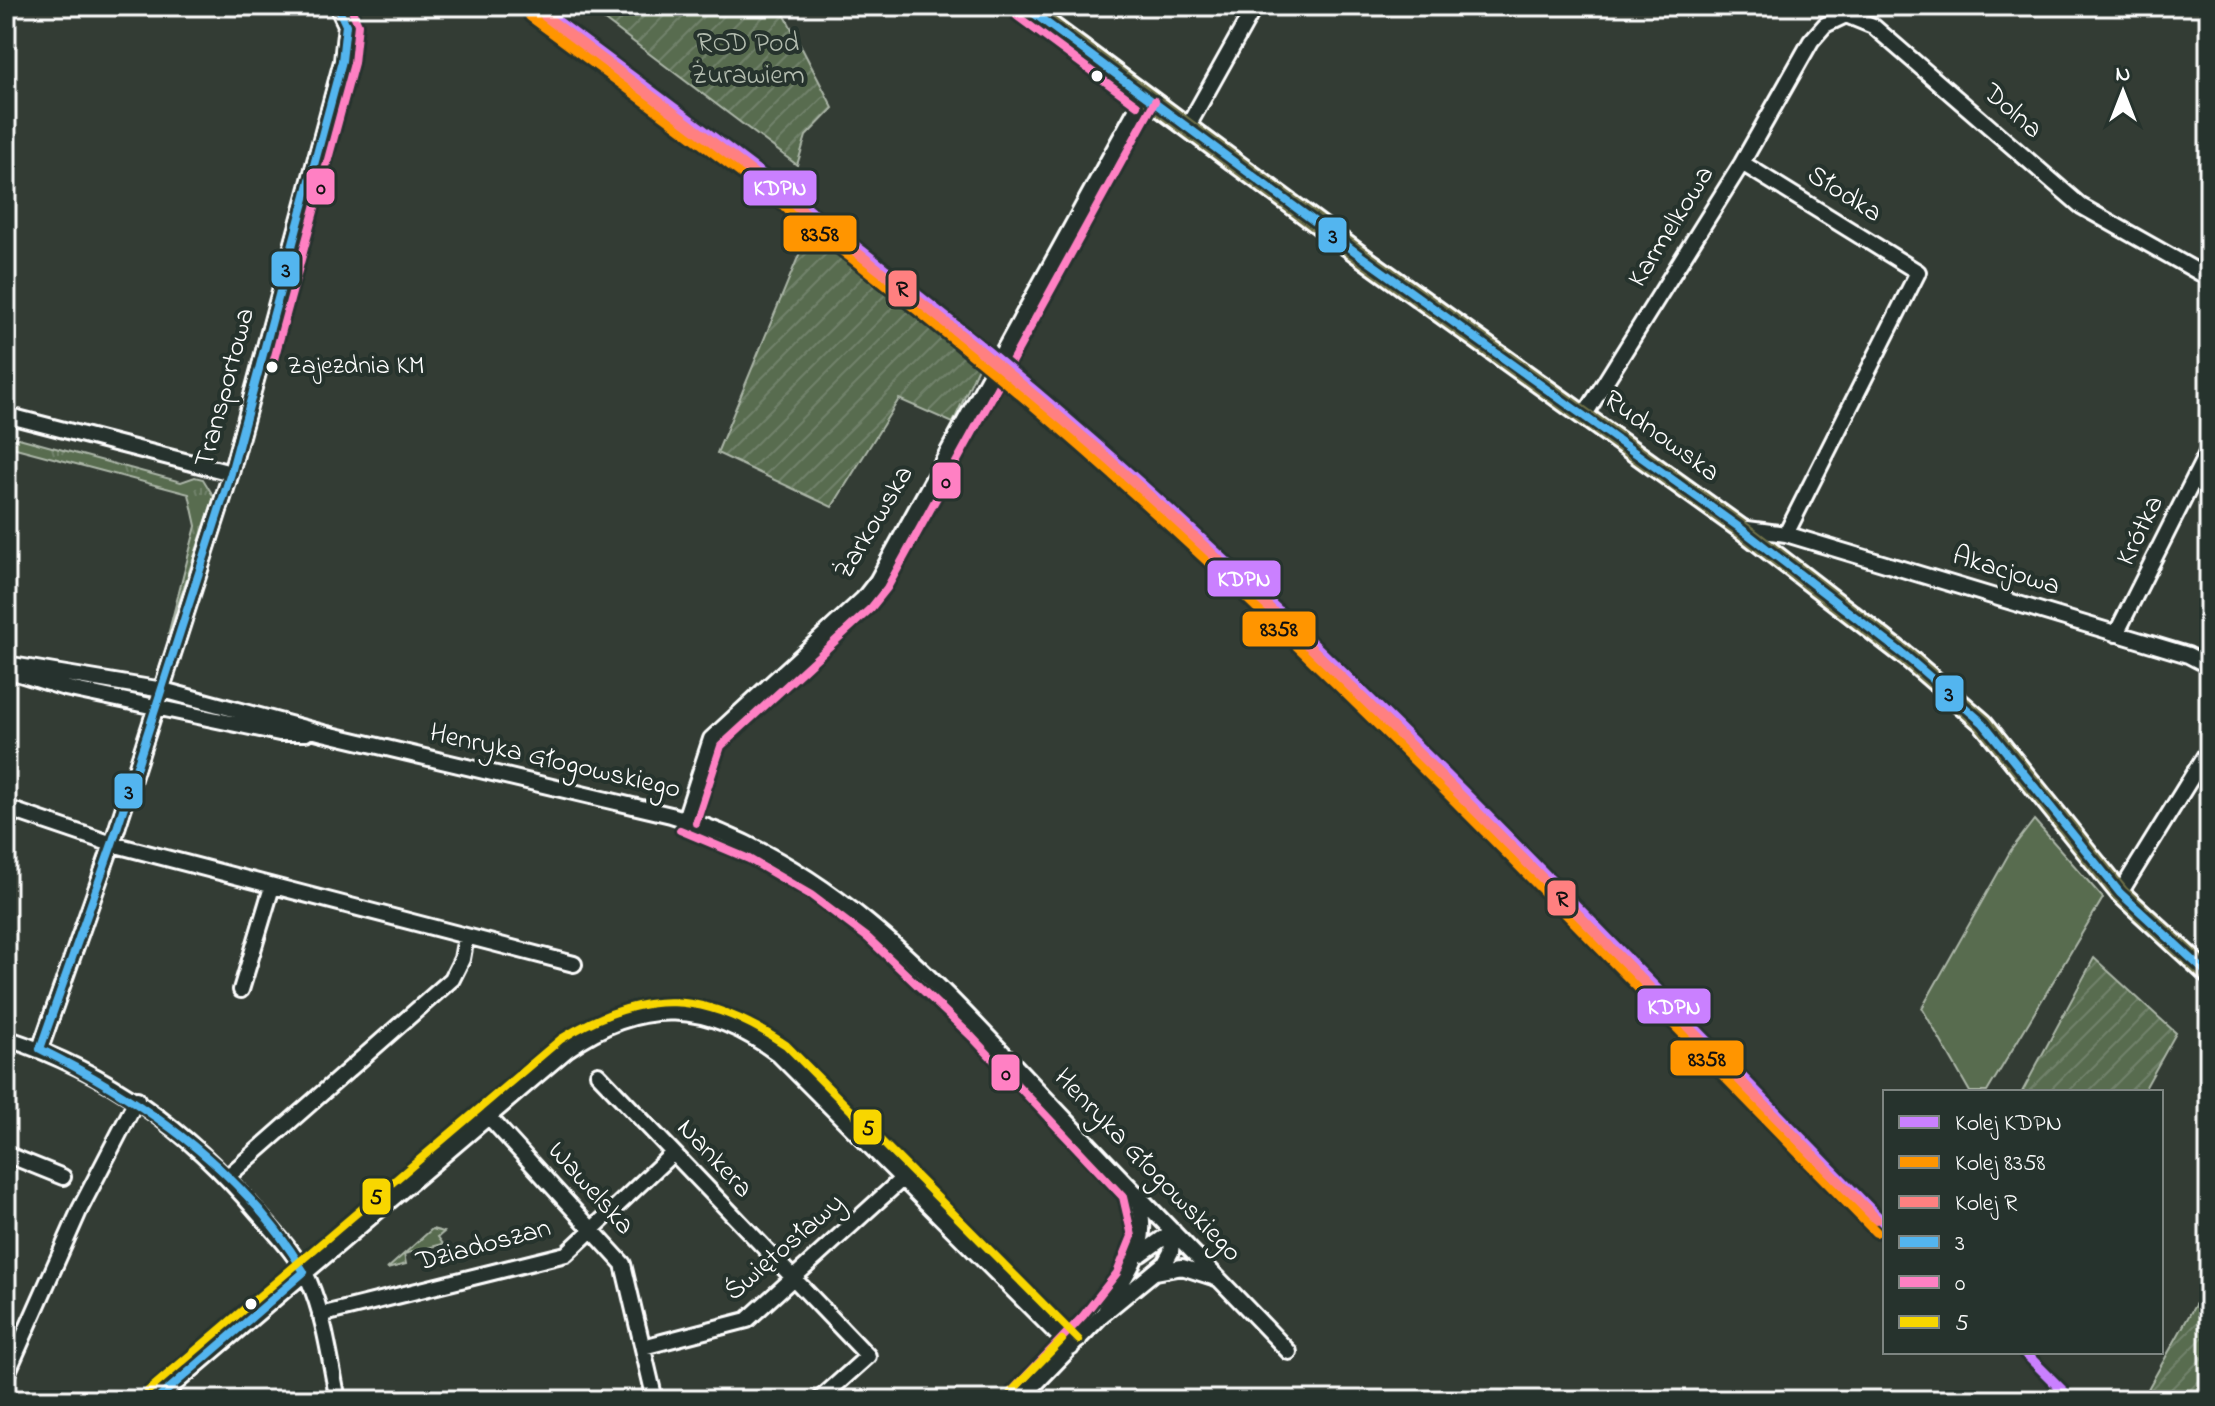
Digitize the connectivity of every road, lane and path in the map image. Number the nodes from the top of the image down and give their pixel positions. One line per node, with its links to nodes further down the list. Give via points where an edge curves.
1 (337, 6): 12 (street, Transportowa, via 346,25 342,61)
2 (1024, 6): 5 (main road, Rudnowska)
3 (1255, 6): 6 (street)
4 (1798, 62): 7 (street, Karmelkowa); 8 (street, Dolna, via 1825,25 1846,15 1858,18 2081,206)
5 (1144, 95): 6 (main road, Rudnowska); 23 (street, Żarkowska, via 877,581 718,730 706,750)
6 (1188, 126): 10 (main road, Rudnowska)
7 (1742, 163): 10 (street, Karmelkowa); 14 (street, Słodka, via 1918,272)
8 (2209, 278)
9 (6, 415): 12 (street, Transportowa)
10 (1584, 416): 13 (main road, Rudnowska)
11 (2209, 449): 15 (street, Krótka)
12 (231, 473): 18 (street, Transportowa)
13 (1740, 528): 14 (street, Akacjowa); 26 (main road, Rudnowska, via 1983,723)
14 (1786, 534): 15 (street, Akacjowa)
15 (2116, 634): 17 (street, Akacjowa)
16 (6, 666): 18 (street, Henryka Głogowskiego, via 63,670); 19 (street, Henryka Głogowskiego, via 65,688)
17 (2209, 666)
18 (163, 690): 19 (street, Transportowa); 20 (street, Henryka Głogowskiego)
19 (157, 707): 20 (street, Henryka Głogowskiego, via 279,733); 24 (street, Transportowa)
20 (323, 733): 23 (street, Henryka Głogowskiego)
21 (2209, 749): 26 (street)
22 (6, 808): 24 (street)
23 (685, 819): 41 (street, Henryka Głogowskiego, via 792,867 883,933)
24 (112, 844): 25 (street); 32 (street, Transportowa)
25 (272, 887): 27 (street); 30 (street)
26 (2120, 893): 29 (main road, Rudnowska)
27 (466, 937): 28 (street); 39 (street, via 452,979)
28 (574, 964)
29 (2209, 975)
30 (241, 990)
31 (6, 1038): 32 (street)
32 (40, 1049): 34 (street)
33 (598, 1074): 36 (street, Nankera)
34 (137, 1099): 39 (street); 54 (street, via 86,1197)
35 (489, 1117): 40 (street, via 591,1033 652,1013 688,1012 723,1020 778,1054); 42 (street, Wawelska); 45 (street)
36 (673, 1153): 42 (street, Dziadoszan); 47 (street, Nankera)
37 (6, 1154): 38 (street)
38 (63, 1177)
39 (227, 1177): 45 (street)
40 (903, 1178): 47 (street, Świętosławy); 52 (street)
41 (1133, 1190): 43 (street, Henryka Głogowskiego); 44 (street, via 1143,1222)
42 (595, 1229): 50 (street, Dziadoszan, via 566,1254); 51 (street, Wawelska, via 623,1264)
43 (1173, 1231): 44 (street); 46 (street, via 1171,1252); 48 (street, Henryka Głogowskiego)
44 (1139, 1256): 49 (street)
45 (304, 1272): 50 (street); 55 (street)
46 (1154, 1273): 48 (street, via 1192,1269); 49 (street)
47 (792, 1280): 51 (street, Świętosławy, via 747,1320); 58 (street, Nankera, via 868,1356)
48 (1222, 1281): 53 (street, Henryka Głogowskiego)
49 (1103, 1314): 52 (street)
50 (320, 1315): 56 (street)
51 (643, 1347): 57 (street, Wawelska)
52 (1071, 1348): 59 (street)
53 (1289, 1352)
54 (6, 1376)
55 (156, 1400)
56 (338, 1400)
57 (655, 1400)
58 (819, 1400)
59 (1020, 1400)

